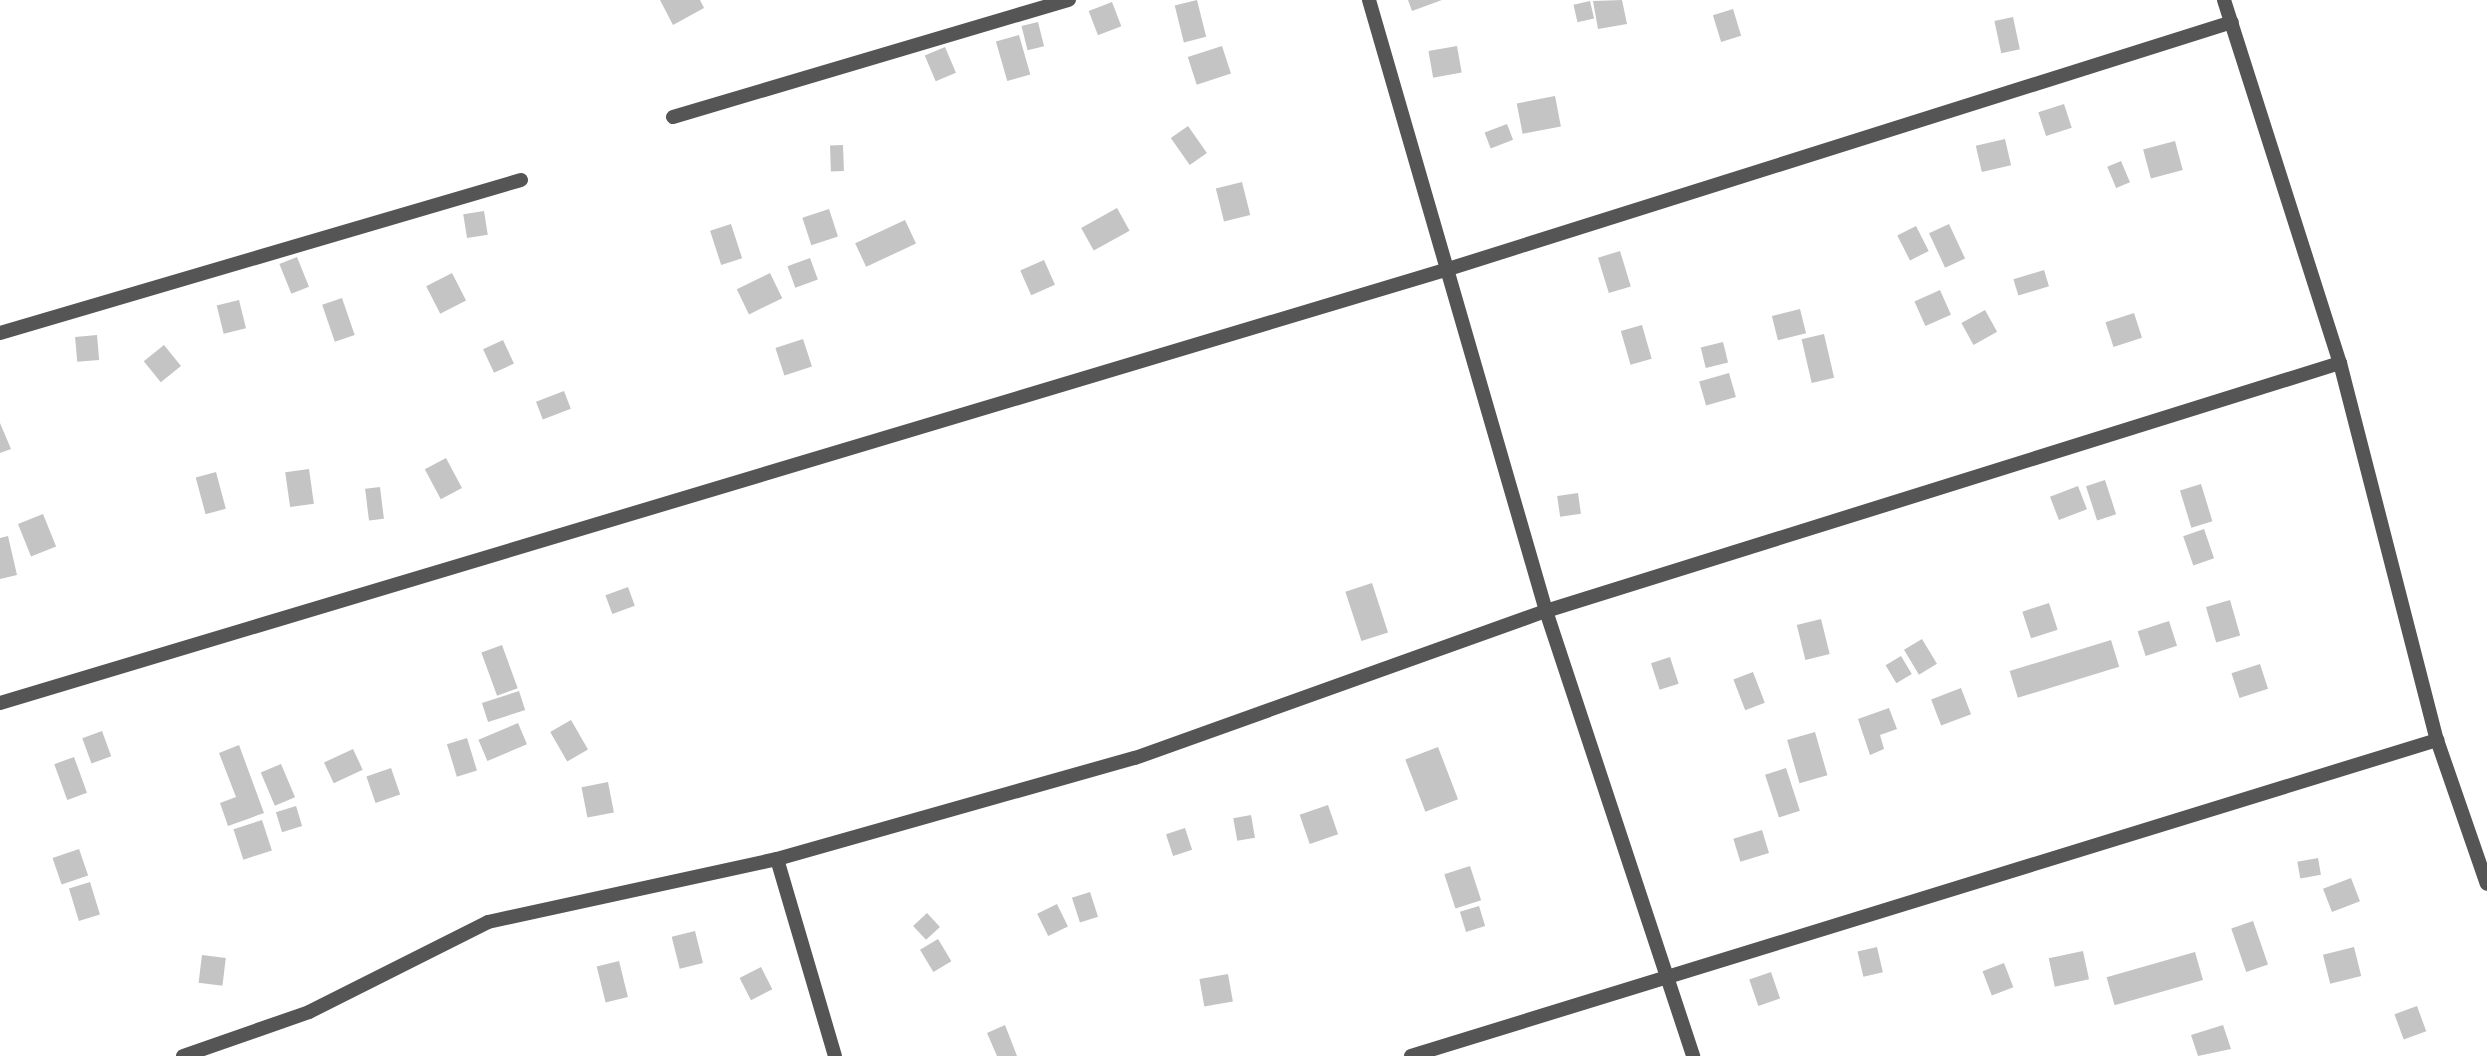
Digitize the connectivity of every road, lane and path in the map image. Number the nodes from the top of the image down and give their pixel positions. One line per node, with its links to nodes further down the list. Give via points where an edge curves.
1 (1069, 0): 5 (street)
2 (1368, 0): 7 (street)
3 (2224, 0): 4 (street)
4 (2232, 22): 7 (street); 9 (street)
5 (673, 117)
6 (521, 180): 8 (street)
7 (1442, 271): 10 (street); 11 (street)
8 (0, 333)
9 (2340, 363): 10 (street); 12 (street)
10 (1546, 611): 13 (street, via 1135,758); 15 (street)
11 (0, 703)
12 (2437, 740): 14 (street); 15 (street)
13 (777, 859): 16 (street, via 488,922 309,1012); 17 (street)
14 (2487, 884)
15 (1668, 976): 18 (street); 19 (street)
16 (183, 1056)
17 (835, 1056)
18 (1410, 1056)
19 (1693, 1056)

